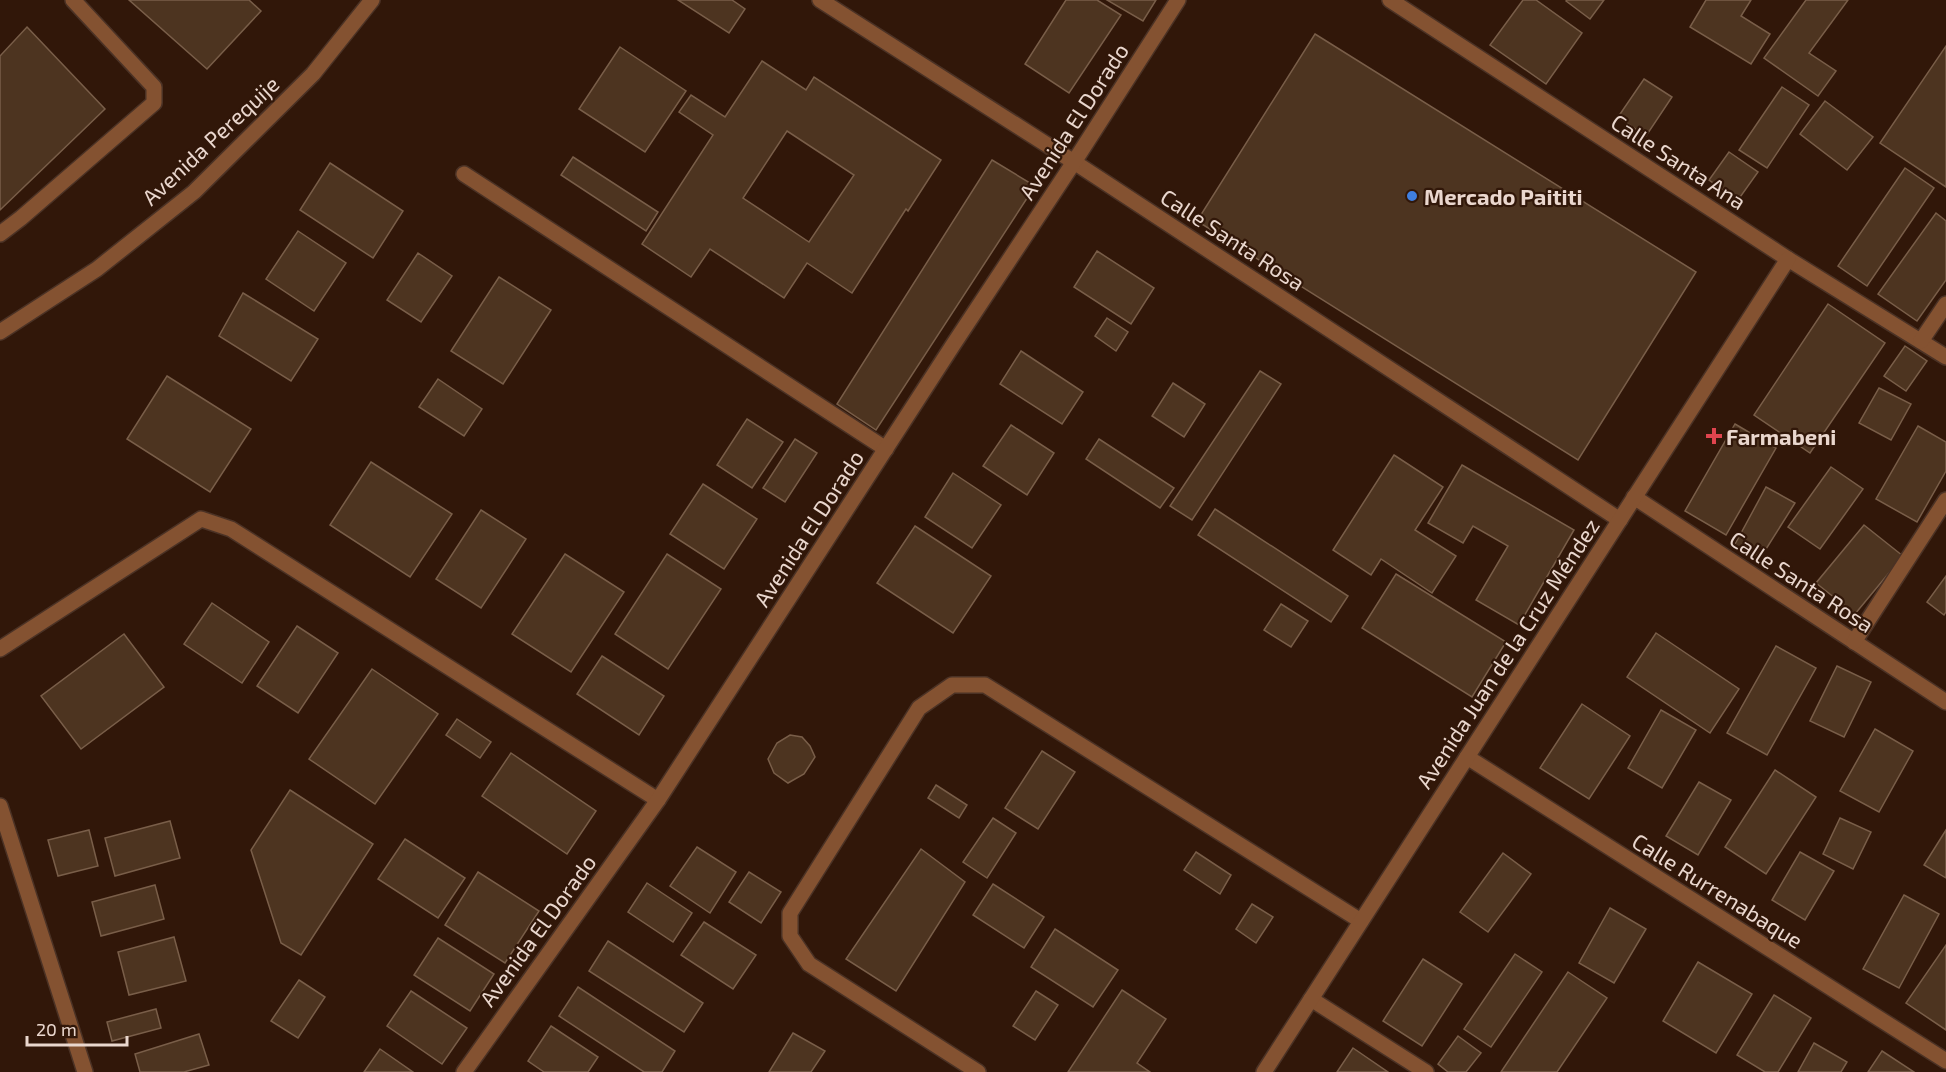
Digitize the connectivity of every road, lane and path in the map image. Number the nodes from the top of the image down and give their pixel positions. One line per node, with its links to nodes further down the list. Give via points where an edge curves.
1 (73, 0): 8 (street, via 154,87 154,103)
2 (372, 0): 11 (street, Avenida Perequije, via 313,74 194,192 97,269)
3 (820, 0): 6 (street, Calle Santa Rosa)
4 (1178, 0): 6 (street, Avenida El Dorado)
5 (1390, 0): 9 (street, Calle Santa Ana)
6 (1074, 162): 14 (street, Avenida El Dorado); 17 (street, Calle Santa Rosa)
7 (464, 174): 14 (street)
8 (0, 234)
9 (1788, 259): 12 (street, Calle Santa Ana); 15 (street, Avenida Juan de la Cruz Méndez)
10 (1946, 304): 12 (street)
11 (0, 332)
12 (1921, 341): 13 (street, Calle Santa Ana)
13 (1946, 357)
14 (886, 450): 22 (street, Avenida El Dorado)
15 (1634, 497): 17 (street, Avenida Juan de la Cruz Méndez); 18 (street, Calle Santa Rosa)
16 (1946, 500): 18 (street)
17 (1620, 520): 21 (street, Avenida Juan de la Cruz Méndez)
18 (1854, 642): 20 (street, Calle Santa Rosa)
19 (0, 649): 22 (street, via 201,519 231,529)
20 (1946, 702)
21 (1467, 757): 24 (street, Avenida Juan de la Cruz Méndez); 26 (street, Calle Rurrenabaque)
22 (658, 800): 28 (street, Avenida El Dorado)
23 (0, 806): 27 (street)
24 (1361, 921): 25 (street, Avenida Juan de la Cruz Méndez); 29 (street, via 985,685 952,685 919,708 790,913 790,936 809,964)
25 (1311, 999): 30 (street, Avenida Juan de la Cruz Méndez); 31 (street)
26 (1946, 1061)
27 (85, 1072)
28 (464, 1072)
29 (978, 1072)
30 (1264, 1072)
31 (1426, 1072)

